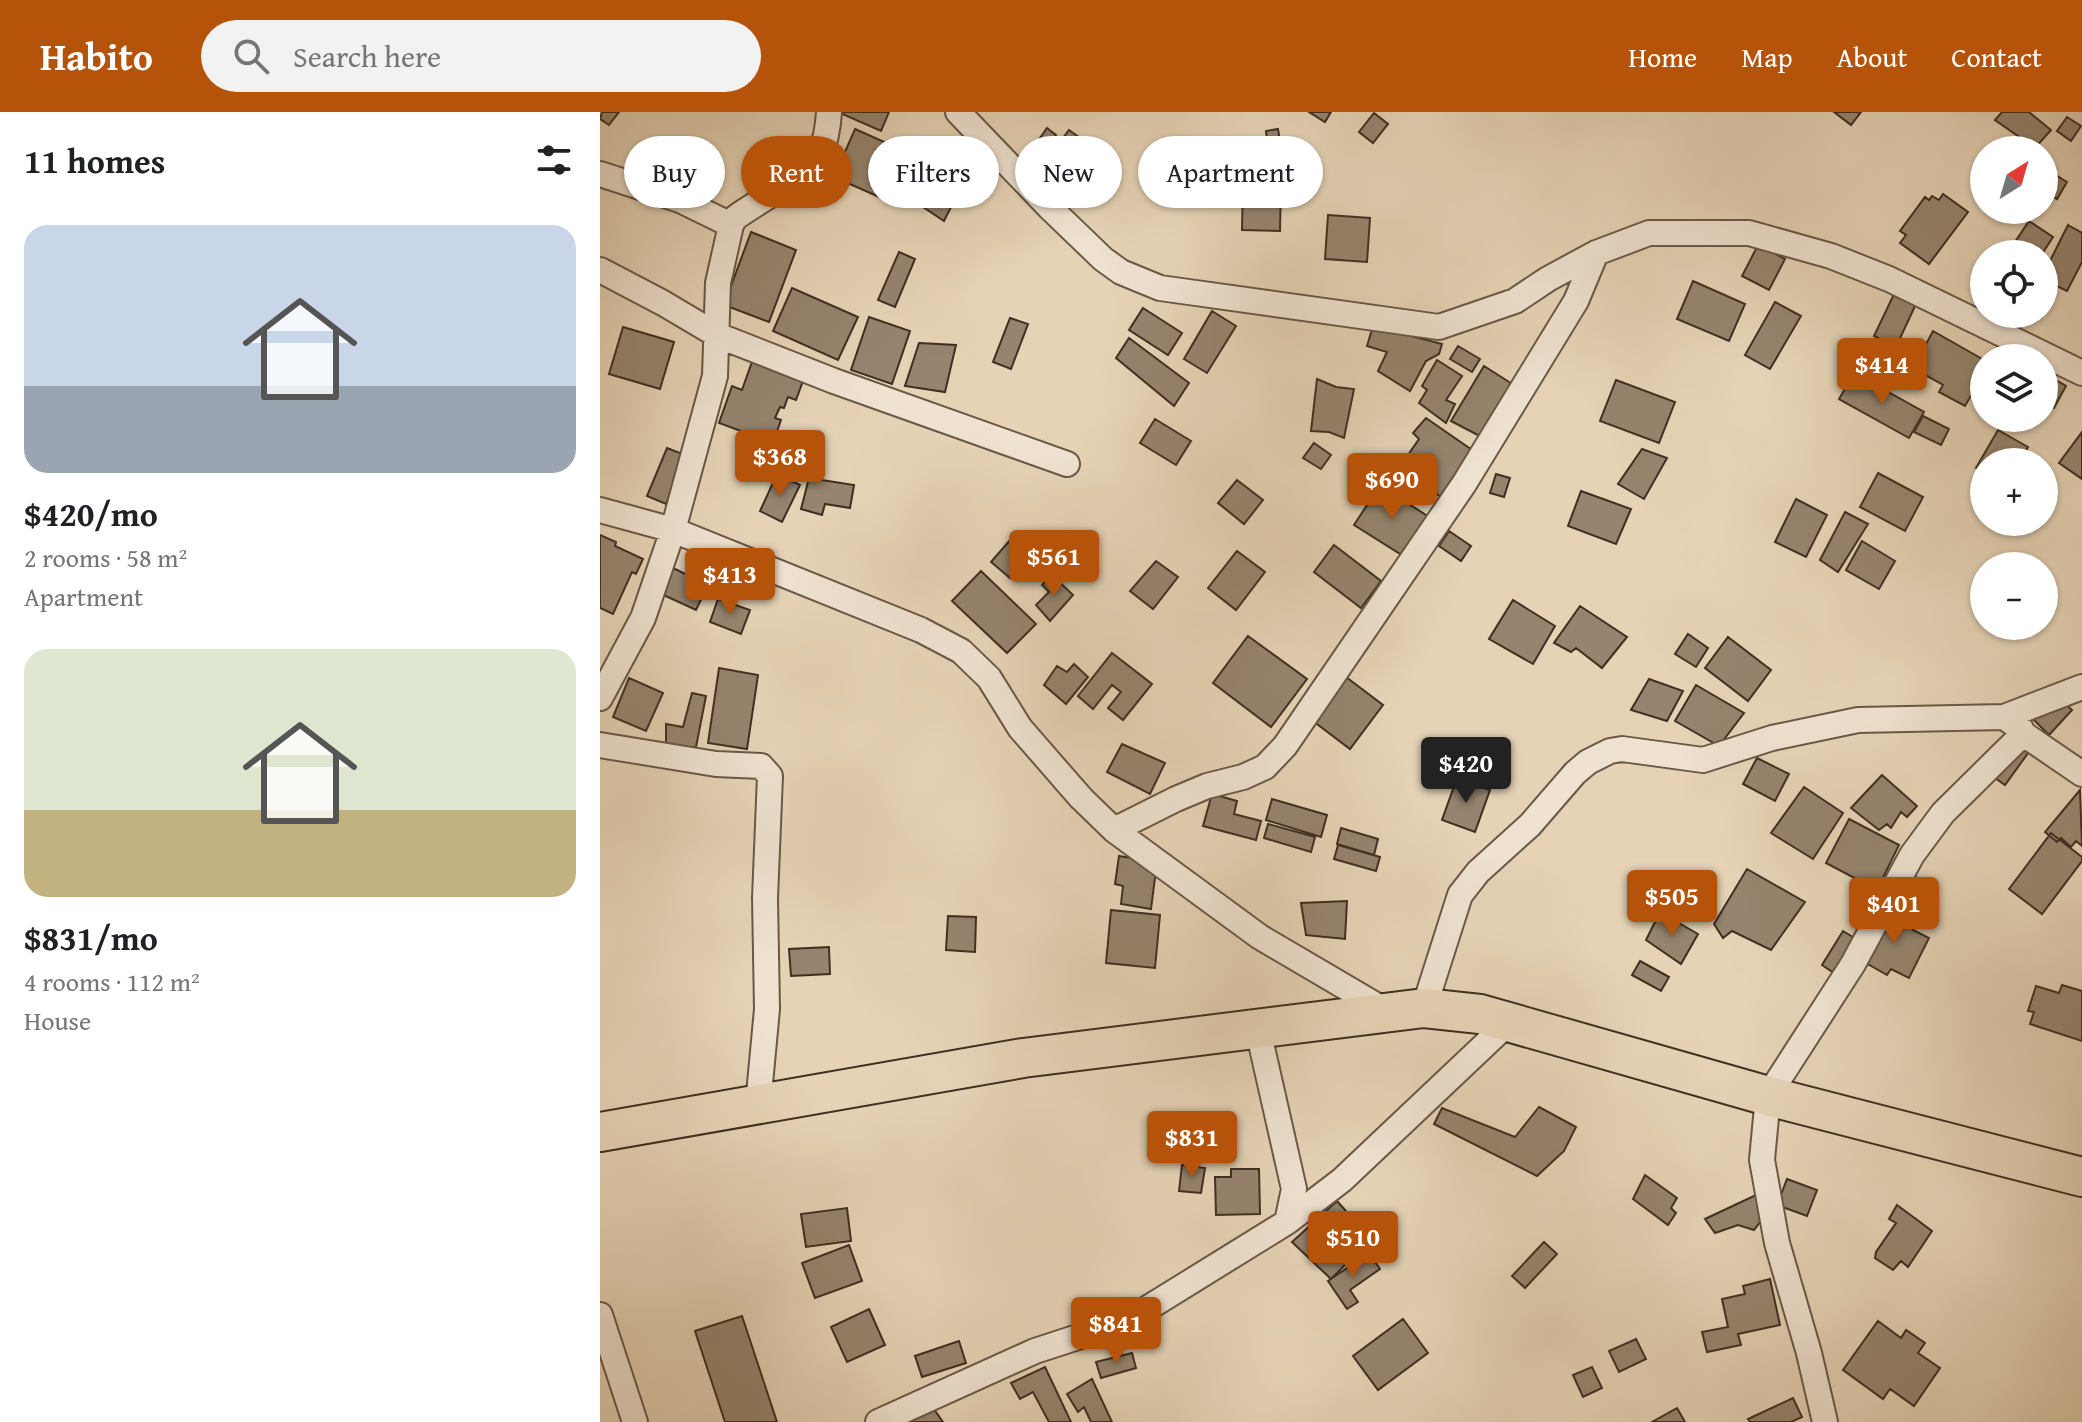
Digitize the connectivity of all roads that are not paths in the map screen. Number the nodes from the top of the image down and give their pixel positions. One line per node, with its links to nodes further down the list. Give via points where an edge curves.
1 (829, 112): 4 (street, via 819,157)
2 (967, 116): 5 (street, via 1103,259 1160,288 1439,327 1515,301)
3 (600, 174): 4 (street, via 680,200)
4 (731, 225): 7 (street, via 718,283)
5 (1596, 253): 8 (street, via 1649,233 1749,233 1889,279); 18 (street, via 1576,301 1472,472 1285,746 1265,767 1207,786)
6 (600, 270): 7 (street)
7 (717, 335): 9 (street); 11 (street, via 715,376)
8 (2082, 373)
9 (1067, 464)
10 (600, 510): 11 (street)
11 (673, 530): 13 (street, via 643,618); 18 (street, via 961,651 989,678 1020,728)
12 (2082, 687): 14 (street)
13 (600, 698)
14 (2004, 717): 15 (street); 19 (street, via 1858,720 1772,738 1703,760 1622,749 1588,762 1460,895)
15 (2022, 733): 17 (street); 23 (street, via 1943,813 1912,855 1853,964)
16 (600, 745): 24 (street, via 761,766 770,776 767,1009)
17 (2082, 774)
18 (1114, 830): 20 (street, via 1260,937)
19 (1424, 1008): 20 (main road); 21 (main road)
20 (1386, 1011): 22 (main road)
21 (1508, 1023): 23 (main road); 27 (street, via 1342,1180)
22 (1258, 1030): 24 (main road, via 1023,1058); 27 (street, via 1294,1189)
23 (1768, 1096): 26 (main road); 31 (street, via 1762,1160 1777,1243)
24 (758, 1105): 25 (main road)
25 (600, 1132)
26 (2082, 1177)
27 (1287, 1222): 30 (street, via 1127,1321 1035,1351)
28 (600, 1315): 29 (street)
29 (635, 1422)
30 (879, 1422)
31 (1825, 1422)

